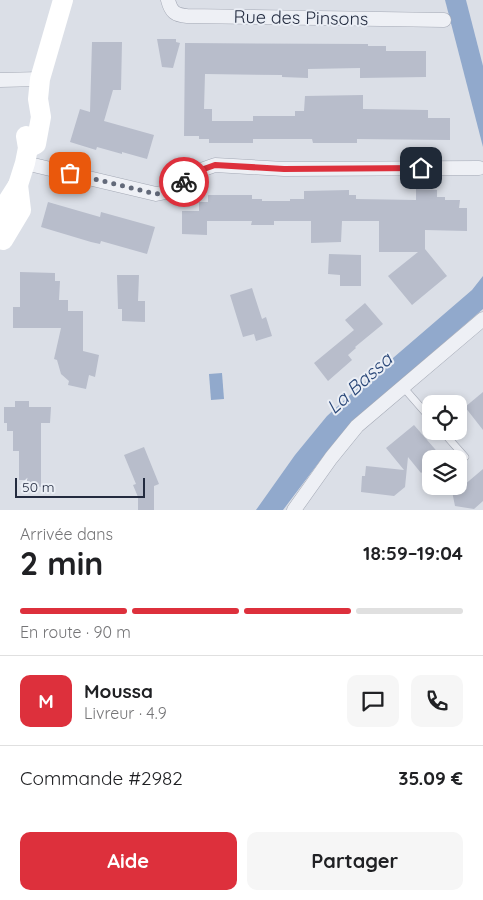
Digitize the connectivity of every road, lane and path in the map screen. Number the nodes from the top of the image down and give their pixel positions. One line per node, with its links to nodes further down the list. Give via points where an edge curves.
1 (63, 0): 4 (street)
2 (168, 0): 3 (street, Rue des Pinsons, via 176,15 187,16)
3 (444, 20)
4 (40, 79): 5 (street); 6 (street, via 38,99 41,117 36,144)
5 (0, 80)
6 (26, 156): 7 (street, via 156,194 171,191 201,170 215,165 284,169); 8 (street)
7 (479, 168)
8 (18, 185): 9 (street, via 4,207); 10 (street, via 21,210)
9 (0, 232)
10 (0, 244)
11 (483, 320): 12 (street)
12 (403, 387): 13 (lane); 16 (street, via 357,426)
13 (422, 409)
14 (450, 440): 15 (lane)
15 (459, 450)
16 (294, 510)

